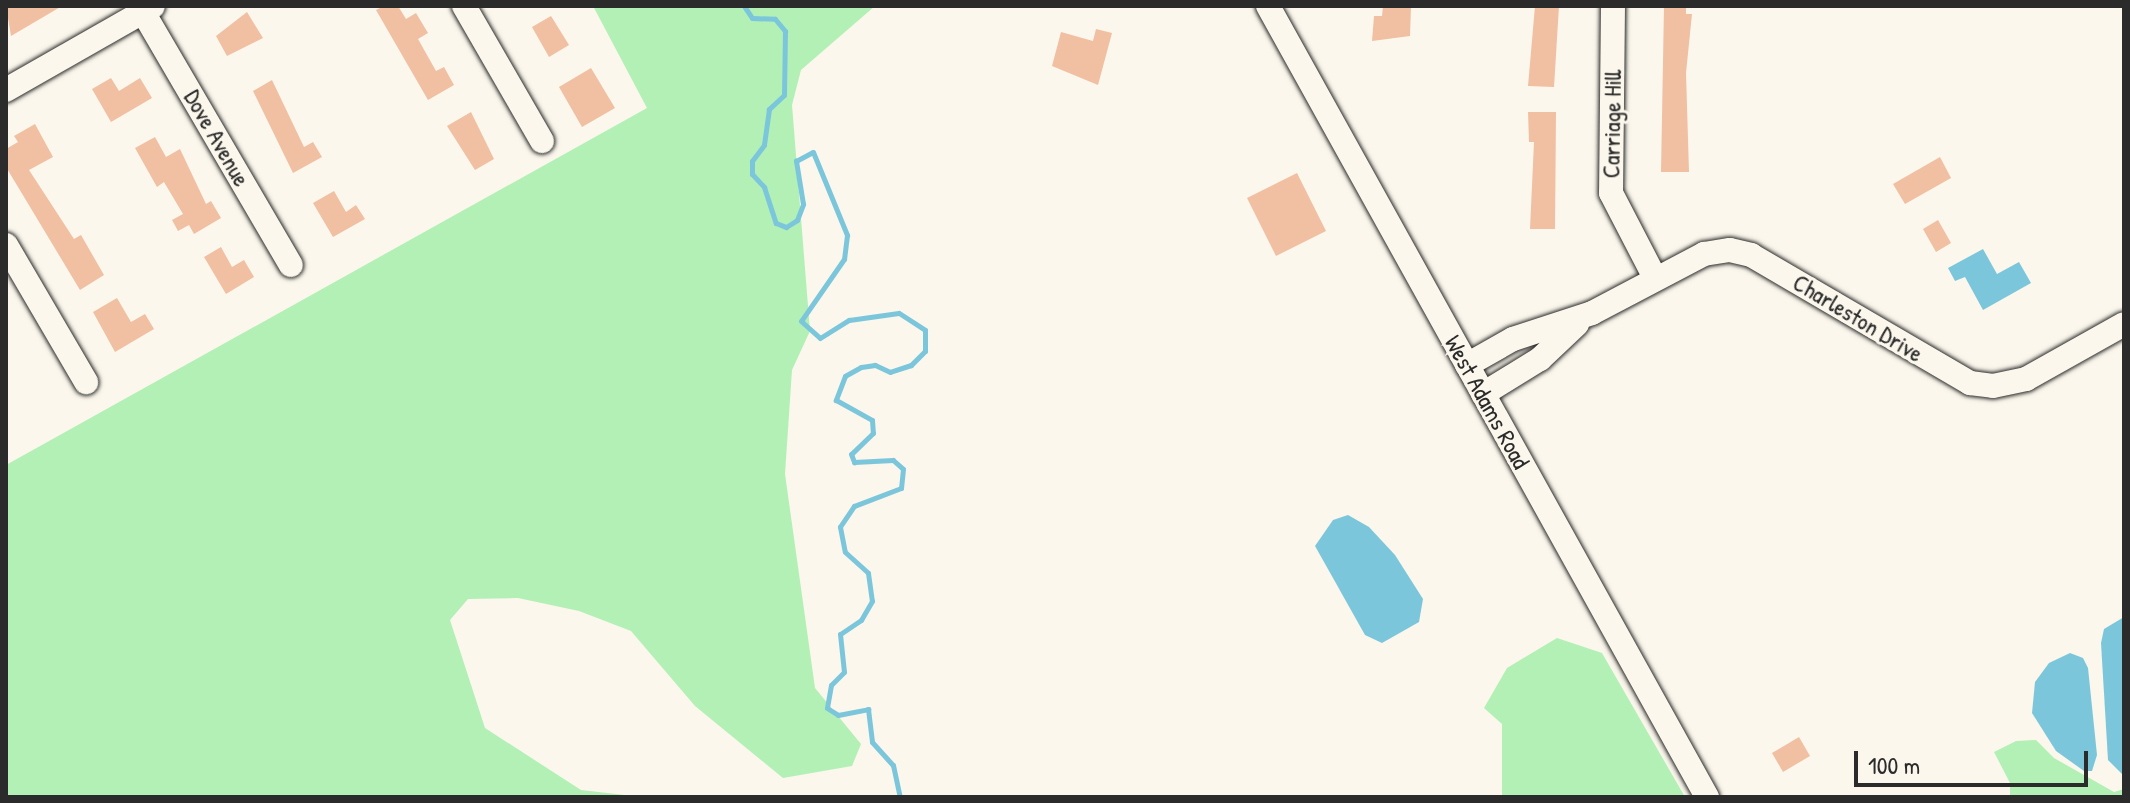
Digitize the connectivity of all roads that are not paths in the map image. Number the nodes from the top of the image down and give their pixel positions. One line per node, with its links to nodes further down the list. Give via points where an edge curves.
1 (464, 6): 6 (street)
2 (1268, 6): 12 (street, West Adams Road)
3 (1613, 6): 9 (street, Carriage Hill, via 1611,193)
4 (148, 9): 5 (street); 8 (street, Dove Avenue)
5 (6, 90)
6 (542, 141)
7 (6, 245): 13 (street)
8 (291, 265)
9 (1655, 278): 10 (street, Charleston Drive); 11 (street, Charleston Drive, via 1704,254 1744,252 1962,379 1993,386 2026,379)
10 (1592, 313): 12 (street, Charleston Drive, via 1513,339); 14 (street, Charleston Drive, via 1540,359)
11 (2124, 324)
12 (1467, 365): 14 (street, West Adams Road)
13 (86, 382)
14 (1483, 394): 15 (street, West Adams Road)
15 (1707, 797)

